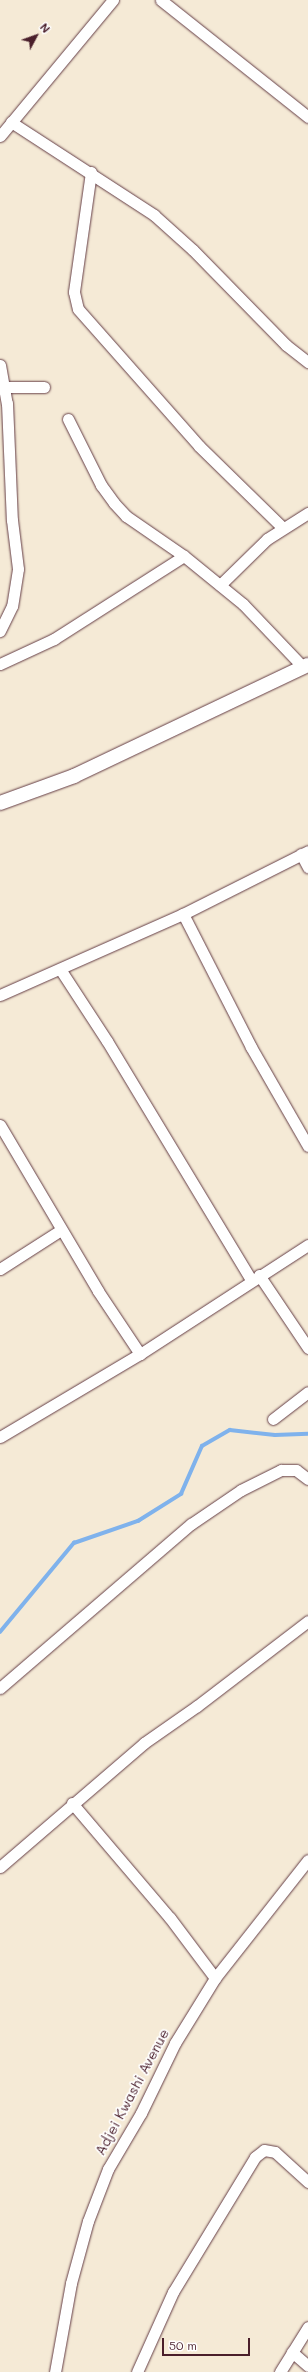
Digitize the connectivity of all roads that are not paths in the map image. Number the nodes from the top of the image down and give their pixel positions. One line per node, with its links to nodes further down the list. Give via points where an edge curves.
1 (113, 0): 4 (street)
2 (161, 0): 3 (street)
3 (308, 117)
4 (11, 122): 5 (street); 6 (street)
5 (0, 136)
6 (91, 172): 7 (street, via 154,215 193,250 286,345); 14 (street, via 74,292 78,308 199,446)
7 (308, 362)
8 (0, 365): 9 (street)
9 (5, 387): 10 (street); 11 (street)
10 (44, 387)
11 (3, 406): 17 (street, via 18,569 12,606)
12 (68, 419): 15 (street, via 101,485 114,503 126,516)
13 (308, 513): 14 (street)
14 (283, 528): 16 (street)
15 (184, 556): 16 (street); 18 (street, via 54,639)
16 (220, 585): 19 (street, via 243,604)
17 (0, 631)
18 (0, 664)
19 (305, 666): 20 (street, via 74,776)
20 (0, 803)
21 (305, 853): 22 (street); 23 (street)
22 (308, 867)
23 (183, 914): 24 (street); 27 (street, via 252,1047)
24 (60, 969): 25 (street); 31 (street)
25 (0, 995)
26 (1, 1127): 28 (street)
27 (308, 1146)
28 (61, 1230): 30 (street); 33 (street)
29 (308, 1245): 31 (street)
30 (0, 1270)
31 (255, 1278): 32 (street); 33 (street)
32 (308, 1348)
33 (140, 1354): 36 (street)
34 (308, 1392): 35 (street)
35 (273, 1419)
36 (0, 1437)
37 (308, 1479): 39 (street, via 296,1470 281,1470 241,1490 190,1524)
38 (308, 1621): 40 (street, via 144,1743)
39 (0, 1688)
40 (72, 1803): 42 (street); 43 (street, via 170,1918)
41 (308, 1860): 43 (street, Adjei Kwashi Avenue)
42 (0, 1867)
43 (216, 1978): 48 (street, Adjei Kwashi Avenue, via 175,2043 141,2113 108,2168 88,2221 73,2276)
44 (308, 2182): 49 (street, via 275,2152 264,2150 255,2157 173,2292)
45 (308, 2327): 46 (street)
46 (292, 2352): 47 (street); 50 (street)
47 (308, 2366)
48 (55, 2372)
49 (137, 2372)
50 (280, 2372)

